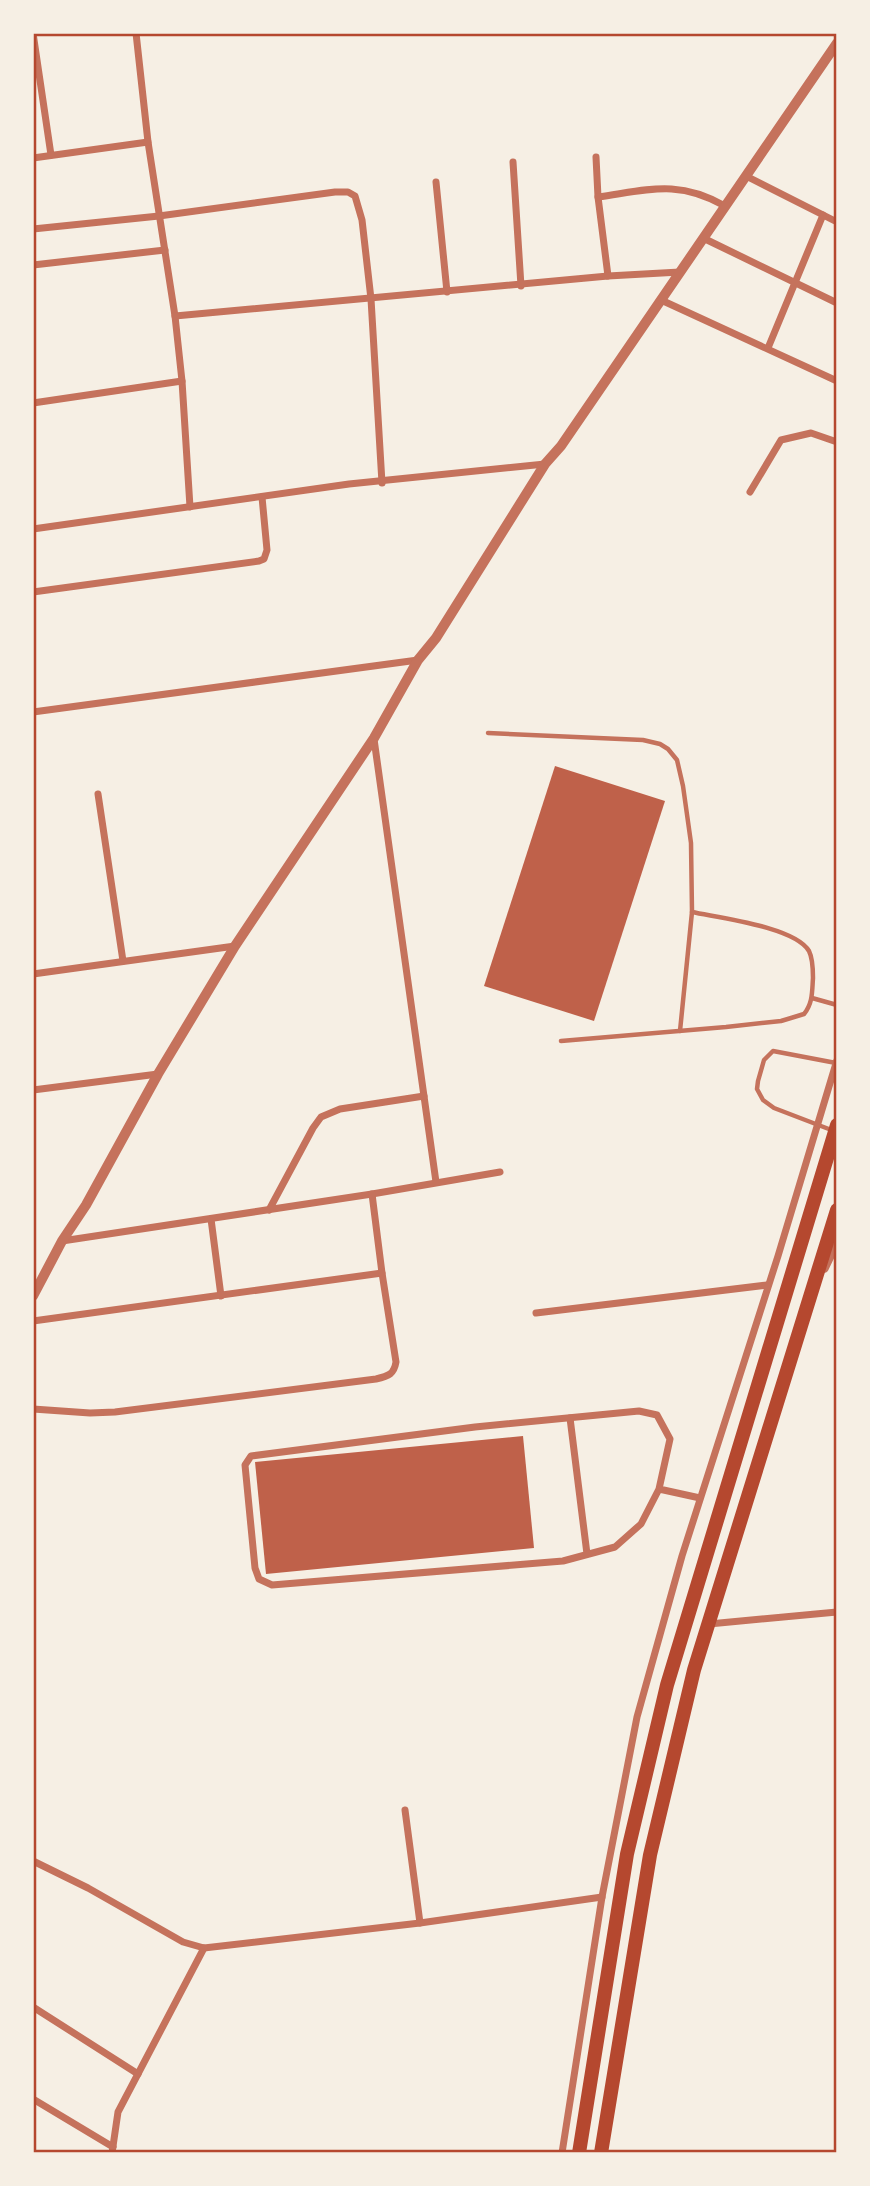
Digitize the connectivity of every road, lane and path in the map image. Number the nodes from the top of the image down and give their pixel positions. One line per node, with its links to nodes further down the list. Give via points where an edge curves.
1 (33, 33): 5 (street)
2 (136, 33): 4 (street)
3 (837, 43): 9 (street)
4 (148, 142): 5 (street); 14 (street)
5 (51, 155): 7 (street)
6 (596, 157): 11 (street)
7 (33, 158)
8 (513, 162): 23 (street)
9 (746, 176): 12 (street); 13 (street)
10 (436, 182): 24 (street)
11 (598, 197): 12 (street, via 676,188 704,194); 21 (street)
12 (725, 206): 17 (street)
13 (823, 215): 15 (street); 22 (street)
14 (159, 216): 16 (street); 18 (street); 25 (street, via 348,192 359,203)
15 (837, 222)
16 (33, 229)
17 (703, 238): 20 (street); 22 (street)
18 (165, 250): 19 (street); 28 (street)
19 (33, 265)
20 (680, 272): 21 (street); 26 (street)
21 (608, 276): 23 (street)
22 (794, 282): 27 (street); 29 (street)
23 (521, 286): 24 (street)
24 (447, 292): 25 (street)
25 (372, 299): 28 (street); 35 (street)
26 (661, 300): 29 (street); 34 (street)
27 (837, 303)
28 (175, 316): 30 (street)
29 (768, 348): 31 (street)
30 (182, 381): 32 (street); 38 (street)
31 (837, 381)
32 (33, 403)
33 (837, 442): 36 (street, via 811,433 781,440)
34 (545, 464): 35 (street); 41 (street)
35 (382, 483): 37 (street)
36 (750, 492)
37 (261, 497): 38 (street); 40 (street, via 264,559)
38 (190, 507): 39 (street)
39 (33, 529)
40 (33, 592)
41 (418, 660): 42 (street); 44 (street)
42 (33, 712)
43 (488, 733): 46 (lane, via 630,739 668,749 677,760 683,786 691,843)
44 (374, 738): 47 (street); 57 (street)
45 (98, 794): 48 (street)
46 (692, 912): 50 (lane, via 787,934 801,943 813,966); 52 (lane)
47 (235, 946): 48 (street); 55 (street)
48 (123, 961): 49 (street)
49 (33, 974)
50 (812, 999): 51 (lane); 52 (lane, via 804,1014 796,1017)
51 (837, 1004)
52 (680, 1031): 53 (lane)
53 (561, 1041)
54 (836, 1062): 58 (street); 58 (lane, via 779,1051 764,1060 757,1089 763,1100)
55 (158, 1074): 56 (street); 66 (street)
56 (33, 1090)
57 (424, 1096): 61 (street); 63 (street, via 340,1109 321,1117)
58 (816, 1125): 59 (lane); 69 (street)
59 (836, 1128): 92 (highway, via 667,1685 627,1854)
60 (500, 1172): 61 (street)
61 (436, 1182): 62 (street)
62 (372, 1195): 63 (street); 68 (street)
63 (269, 1210): 65 (street)
64 (837, 1210): 72 (highway)
65 (211, 1219): 66 (street); 71 (street)
66 (62, 1241): 70 (street)
67 (837, 1244): 72 (street)
68 (382, 1273): 71 (street); 75 (street, via 396,1362 390,1376 115,1412)
69 (767, 1285): 73 (street); 78 (street)
70 (33, 1296)
71 (221, 1296): 74 (street)
72 (807, 1305): 81 (highway)
73 (536, 1313)
74 (33, 1321)
75 (33, 1409)
76 (570, 1418): 77 (street, via 639,1411 657,1415 670,1439); 79 (street); 79 (street, via 251,1456 246,1465 255,1569 258,1579 272,1585 563,1561)
77 (659, 1489): 78 (street); 79 (street, via 641,1524 615,1547)
78 (700, 1498): 84 (street, via 637,1717)
79 (587, 1555)
80 (837, 1612): 81 (street)
81 (709, 1624): 93 (highway, via 650,1856)
82 (405, 1810): 85 (street)
83 (33, 1861): 86 (street, via 183,1942)
84 (602, 1897): 85 (street); 91 (street)
85 (419, 1923): 86 (street)
86 (204, 1948): 88 (street)
87 (33, 2007): 88 (street)
88 (138, 2074): 90 (street, via 118,2112)
89 (33, 2099): 90 (street)
90 (112, 2150)
91 (562, 2153)
92 (579, 2153)
93 (601, 2153)

